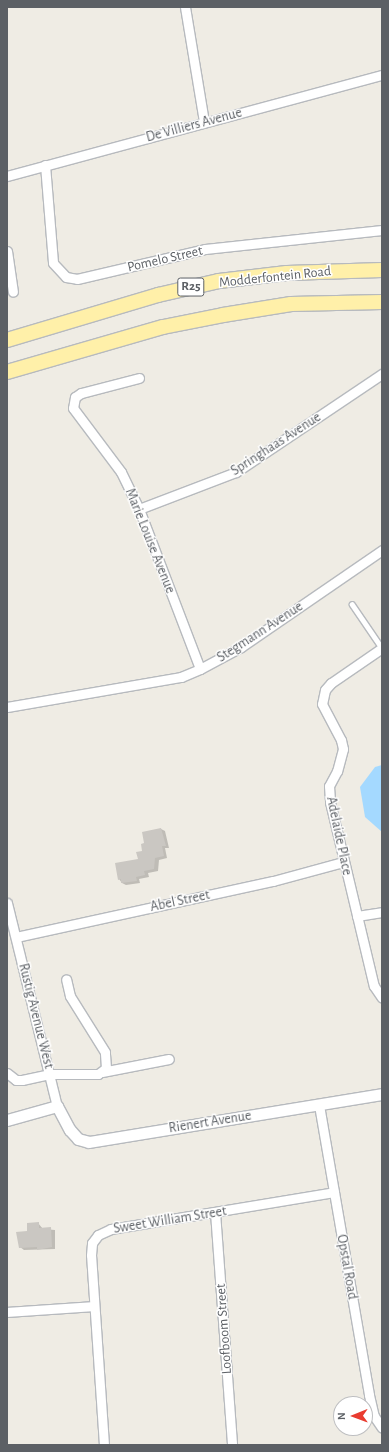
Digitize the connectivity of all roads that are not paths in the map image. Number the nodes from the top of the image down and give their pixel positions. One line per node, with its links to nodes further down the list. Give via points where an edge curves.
1 (185, 7): 3 (street)
2 (382, 75): 3 (street, De Villiers Avenue)
3 (204, 122): 4 (street, De Villiers Avenue)
4 (45, 165): 5 (street, De Villiers Avenue); 6 (street, Pomelo Street, via 53,263 66,277 77,279 205,249)
5 (7, 176)
6 (382, 230)
7 (7, 251): 9 (street)
8 (382, 270): 11 (main road, Modderfontein Road / R25, via 286,273 219,281 158,295)
9 (13, 292)
10 (382, 302): 12 (main road, Modderfontein Road / R25, via 291,304 223,315 163,327)
11 (7, 340)
12 (7, 372)
13 (382, 374): 15 (street, Springhaas Avenue, via 236,472)
14 (139, 378): 15 (street, Marie Louise Avenue, via 81,393 74,397 72,402 73,408 121,472)
15 (139, 508): 19 (street, Marie Louise Avenue)
16 (382, 550): 19 (street, Stegmann Avenue, via 241,648)
17 (352, 604): 18 (lane)
18 (382, 648): 21 (street, Adelaide Place, via 331,683 325,690 322,704 341,740 341,758 328,794)
19 (200, 669): 20 (street, Stegmann Avenue, via 181,677)
20 (7, 706)
21 (343, 862): 25 (street, Adelaide Place); 26 (street, Abel Street, via 273,881)
22 (7, 903): 24 (street, Rustig Avenue West)
23 (382, 912): 25 (street)
24 (8, 913): 26 (street, Rustig Avenue West)
25 (357, 916): 28 (street, Adelaide Place, via 374,986)
26 (16, 937): 32 (street, Rustig Avenue West)
27 (66, 979): 30 (street, via 70,996 105,1052 107,1062)
28 (382, 998)
29 (169, 1059): 30 (street)
30 (102, 1072): 32 (street, via 64,1076)
31 (7, 1073): 32 (street, via 16,1080)
32 (50, 1074): 35 (street, Rustig Avenue West)
33 (382, 1094): 34 (street, Rienert Avenue)
34 (319, 1105): 35 (street, Rienert Avenue, via 89,1142 78,1139 70,1130); 37 (street, Opstal Road)
35 (57, 1106): 36 (street)
36 (7, 1120)
37 (334, 1192): 38 (street, Sweet William Street); 41 (street, Opstal Road, via 369,1395 374,1416)
38 (215, 1212): 39 (street, Sweet William Street, via 111,1229 98,1235 92,1243 91,1255); 43 (street, Loofboom Street)
39 (94, 1306): 40 (street); 42 (street, Sweet William Street)
40 (7, 1312)
41 (382, 1428)
42 (104, 1445)
43 (232, 1445)

